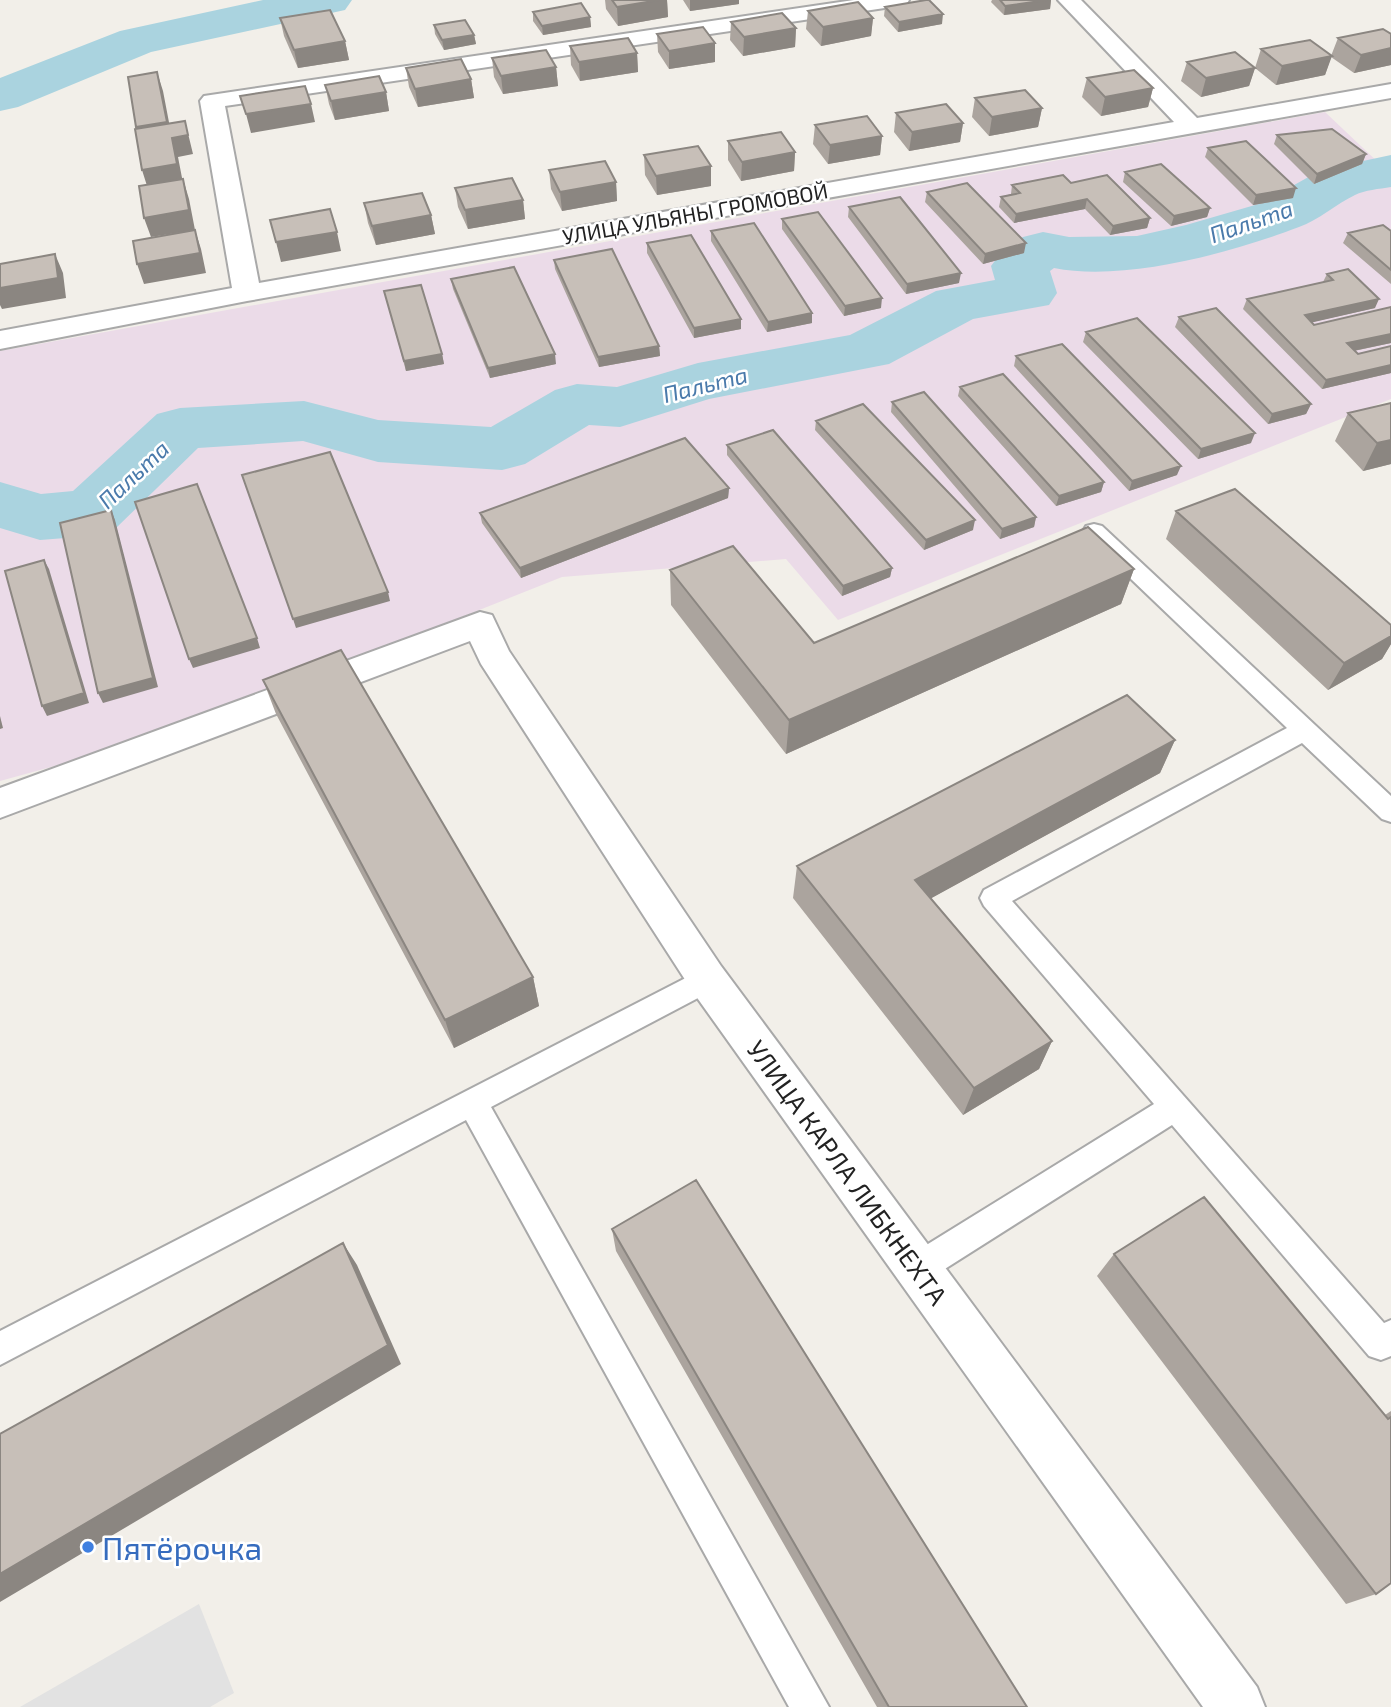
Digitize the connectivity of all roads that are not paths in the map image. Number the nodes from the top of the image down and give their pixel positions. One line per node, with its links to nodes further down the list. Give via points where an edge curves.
1 (898, 0): 5 (street, via 212,101)
2 (1069, 0): 4 (street)
3 (1391, 90): 4 (street, УЛИЦА УЛЬЯНЫ ГРОМОВОЙ)
4 (1192, 126): 5 (street, УЛИЦА УЛЬЯНЫ ГРОМОВОЙ)
5 (247, 293): 6 (street, УЛИЦА УЛЬЯНЫ ГРОМОВОЙ)
6 (0, 340)
7 (1094, 531): 8 (lane)
8 (1304, 730): 10 (lane); 13 (lane, via 993,898)
9 (0, 803): 11 (street, УЛИЦА КАРЛА ЛИБКНЕХТА, via 480,624 493,654)
10 (1391, 812)
11 (707, 979): 12 (lane); 14 (street, УЛИЦА КАРЛА ЛИБКНЕХТА)
12 (472, 1102): 16 (lane); 17 (lane)
13 (1175, 1107): 14 (lane); 15 (lane, via 1381,1344)
14 (918, 1268): 18 (street, УЛИЦА КАРЛА ЛИБКНЕХТА)
15 (1391, 1336)
16 (0, 1349)
17 (810, 1707)
18 (1237, 1707)

